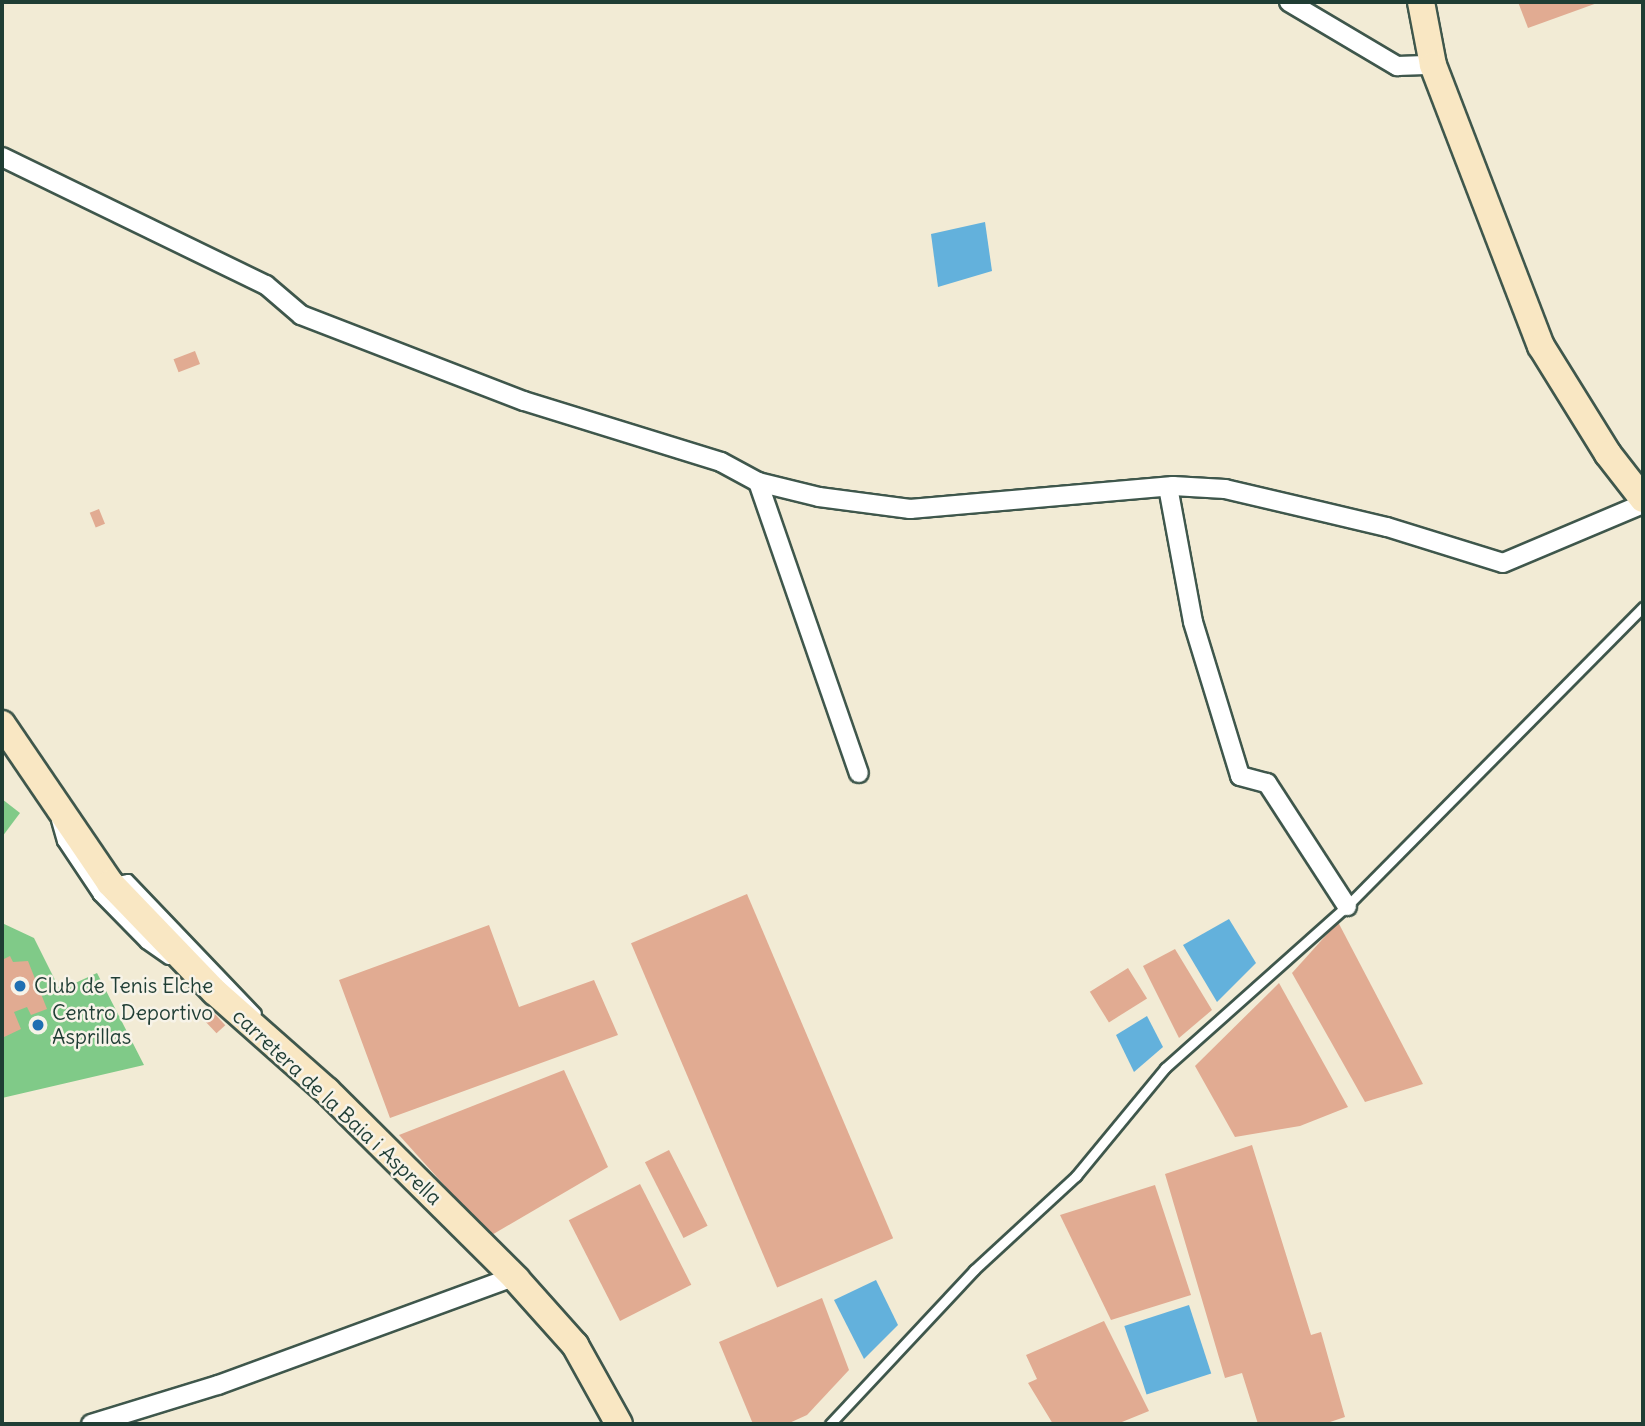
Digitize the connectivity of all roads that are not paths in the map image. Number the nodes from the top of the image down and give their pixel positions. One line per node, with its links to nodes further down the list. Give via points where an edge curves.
1 (1289, 2): 3 (street, via 1397,66)
2 (1421, 2): 3 (main road)
3 (1433, 65): 7 (main road, via 1541,346)
4 (2, 157): 5 (street, via 266,285 301,315 524,401 721,462)
5 (758, 482): 6 (street, via 819,498 910,509); 10 (street)
6 (1168, 487): 7 (street, via 1225,489 1387,527 1503,563); 11 (street, via 1193,622 1240,776 1267,783)
7 (1643, 501)
8 (1643, 607): 11 (lane)
9 (2, 724): 12 (main road, carretera de la Baia i Asprella, via 104,889)
10 (859, 773)
11 (1347, 906): 17 (lane, via 1165,1068 1076,1176 975,1270)
12 (156, 930): 13 (main road, carretera de la Baia i Asprella, via 215,992); 13 (lane, via 263,1021)
13 (269, 1039): 14 (main road, carretera de la Baia i Asprella)
14 (513, 1277): 15 (street, via 219,1385); 16 (main road, carretera de la Baia i Asprella, via 575,1345)
15 (91, 1424)
16 (619, 1424)
17 (830, 1424)

